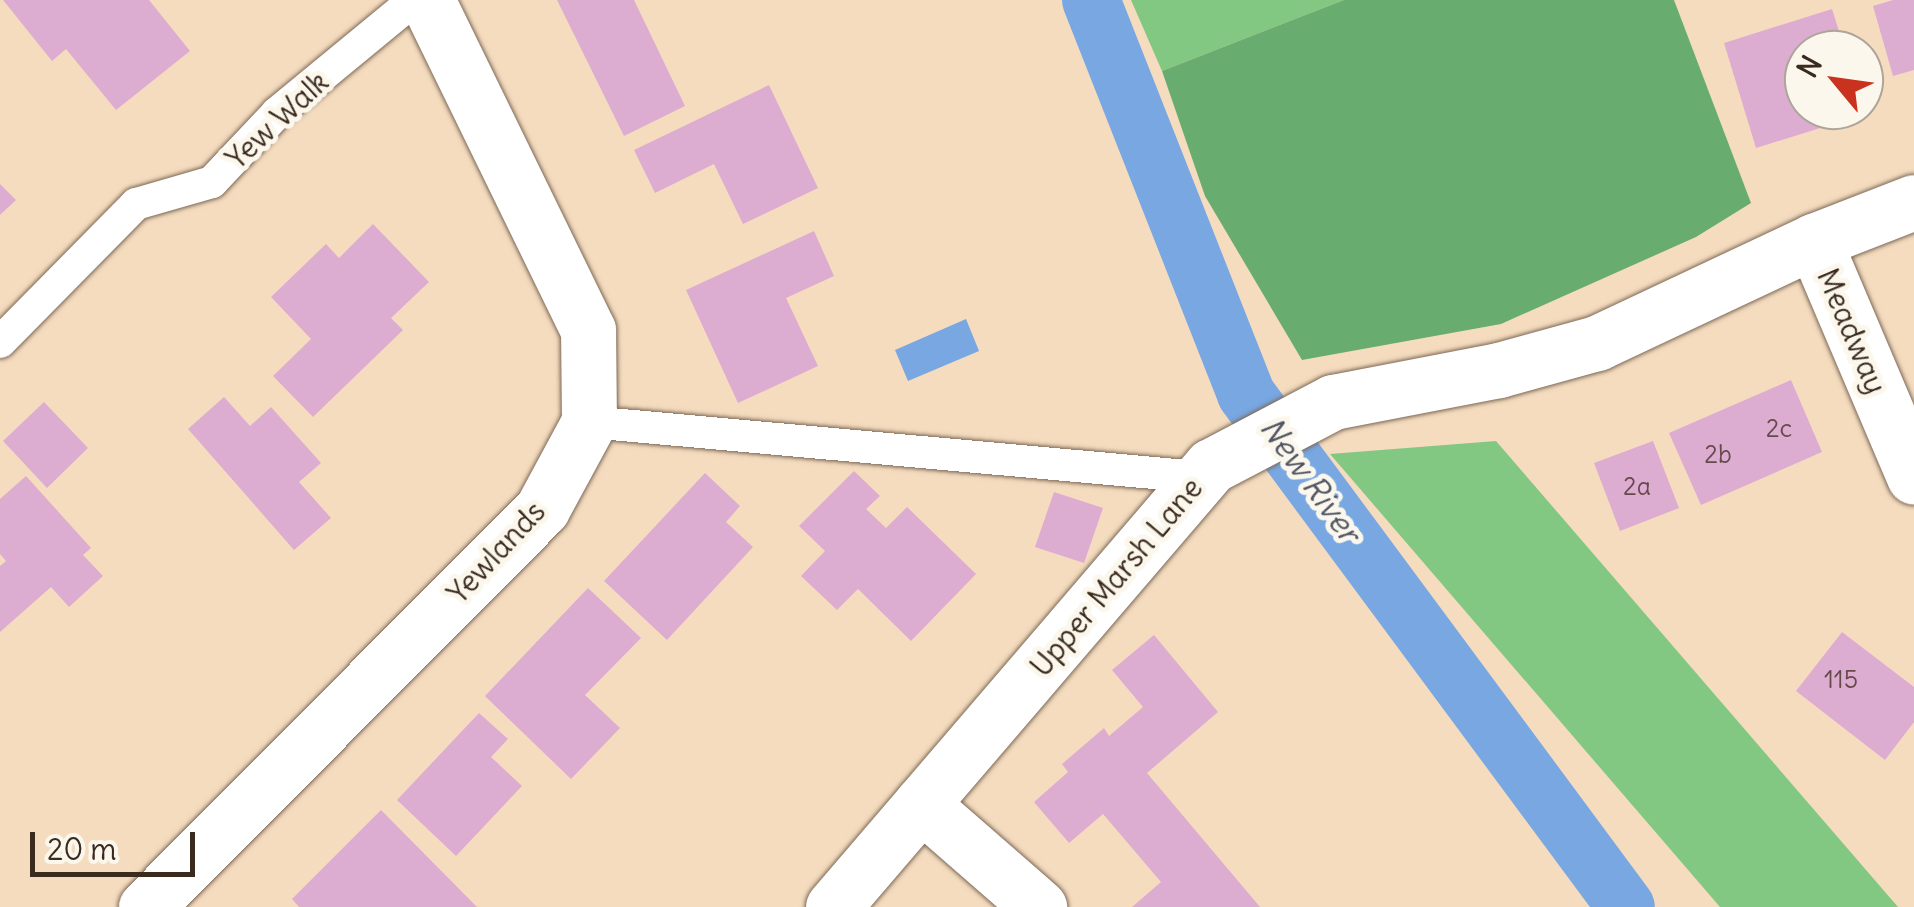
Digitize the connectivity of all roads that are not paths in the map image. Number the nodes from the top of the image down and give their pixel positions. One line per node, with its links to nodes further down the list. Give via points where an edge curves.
1 (414, 0): 5 (lane, Yew Walk, via 277,113 212,182 136,204)
2 (428, 0): 6 (street, Yewlands, via 588,330)
3 (1914, 202): 4 (street, Upper Marsh Lane)
4 (1814, 241): 7 (street, Upper Marsh Lane, via 1596,342 1499,370 1333,402); 8 (street, Meadway)
5 (0, 342)
6 (589, 422): 7 (lane); 10 (street, Yewlands, via 542,509)
7 (1204, 472): 9 (street, Upper Marsh Lane)
8 (1914, 477)
9 (922, 804): 11 (street, Upper Marsh Lane); 12 (street)
10 (146, 907)
11 (833, 907)
12 (1038, 907)

